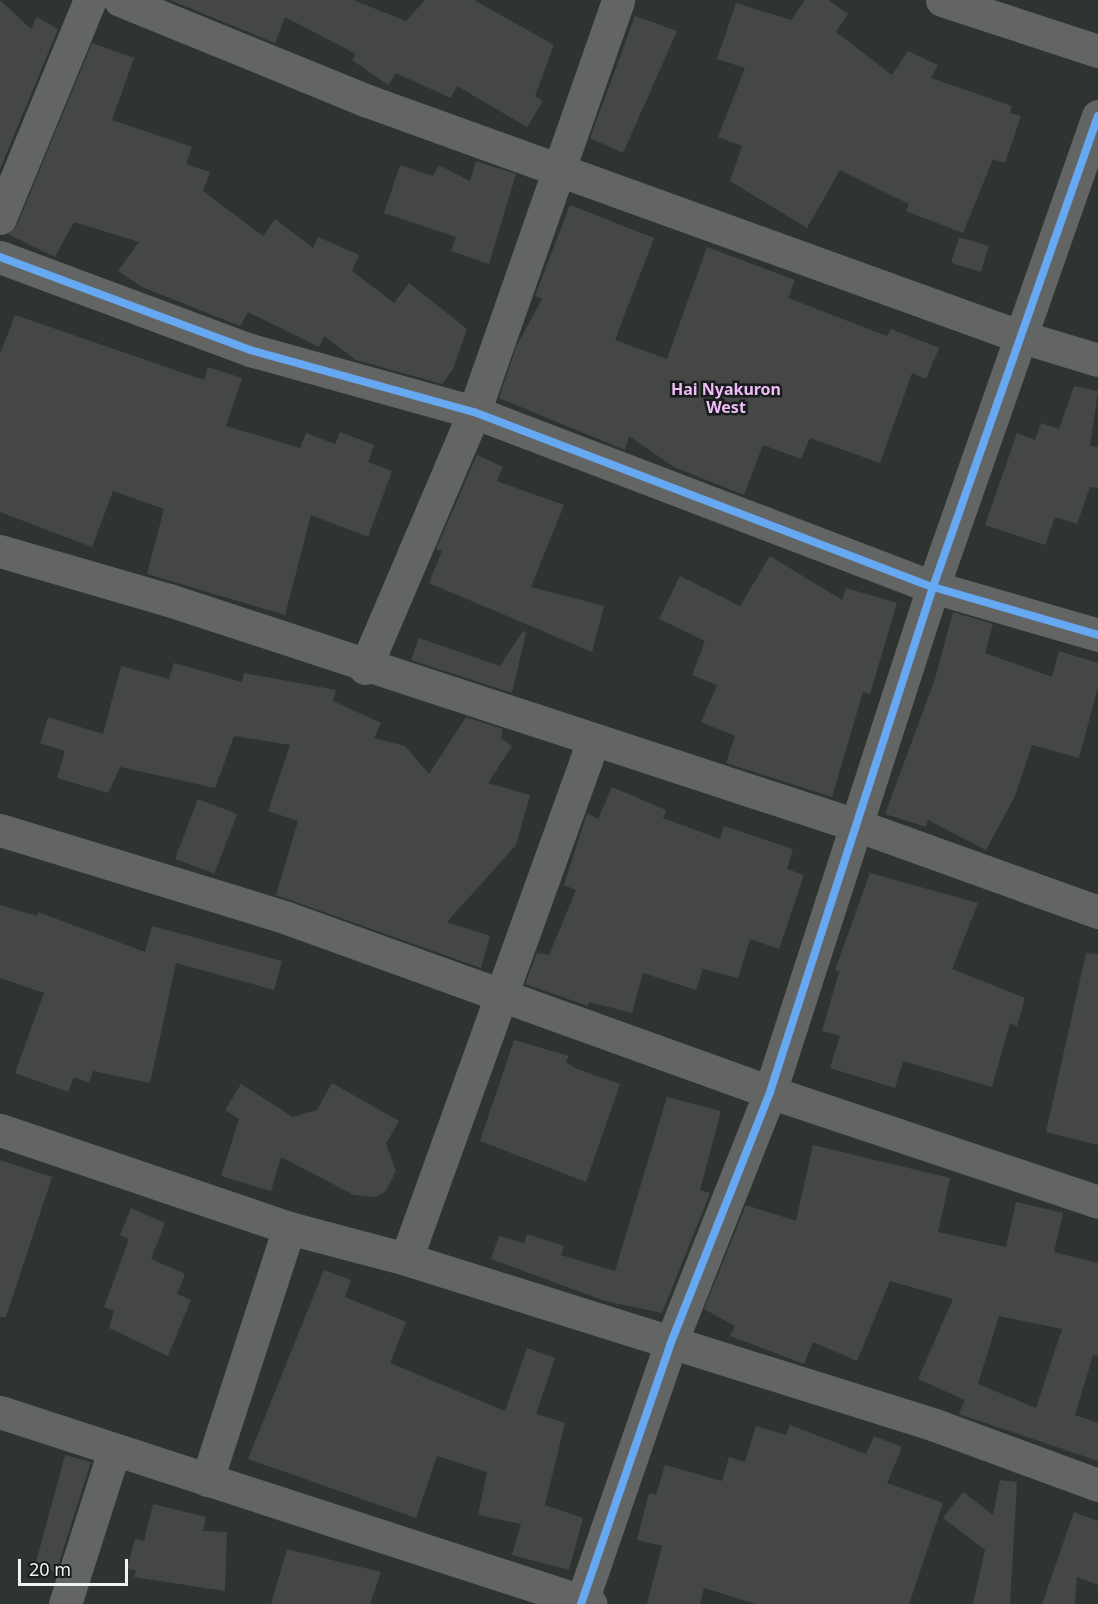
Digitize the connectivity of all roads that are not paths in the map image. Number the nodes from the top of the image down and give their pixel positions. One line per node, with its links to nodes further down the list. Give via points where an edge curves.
1 (90, 0): 8 (street)
2 (120, 0): 7 (street, via 365,100)
3 (618, 0): 7 (street)
4 (942, 0): 5 (street)
5 (1098, 51)
6 (1098, 116): 10 (street)
7 (561, 170): 10 (street); 12 (street)
8 (0, 218)
9 (0, 256): 12 (street, via 250,350)
10 (1022, 337): 11 (street); 14 (street)
11 (1098, 360)
12 (474, 412): 14 (street); 16 (street)
13 (0, 551): 16 (street, via 169,600)
14 (933, 587): 15 (street); 18 (street)
15 (1098, 634)
16 (365, 668): 17 (street)
17 (593, 741): 18 (street); 21 (street)
18 (859, 826): 20 (street); 22 (street)
19 (0, 830): 21 (street, via 287,918)
20 (1098, 912)
21 (500, 994): 22 (street); 26 (street)
22 (770, 1092): 24 (street); 27 (street)
23 (0, 1130): 25 (street)
24 (1098, 1202)
25 (289, 1228): 26 (street); 30 (street)
26 (406, 1259): 27 (street)
27 (670, 1346): 31 (street, via 935,1425); 32 (street)
28 (0, 1412): 29 (street)
29 (114, 1450): 30 (street); 33 (street)
30 (207, 1480): 32 (street)
31 (1098, 1485)
32 (585, 1603)
33 (65, 1604)

